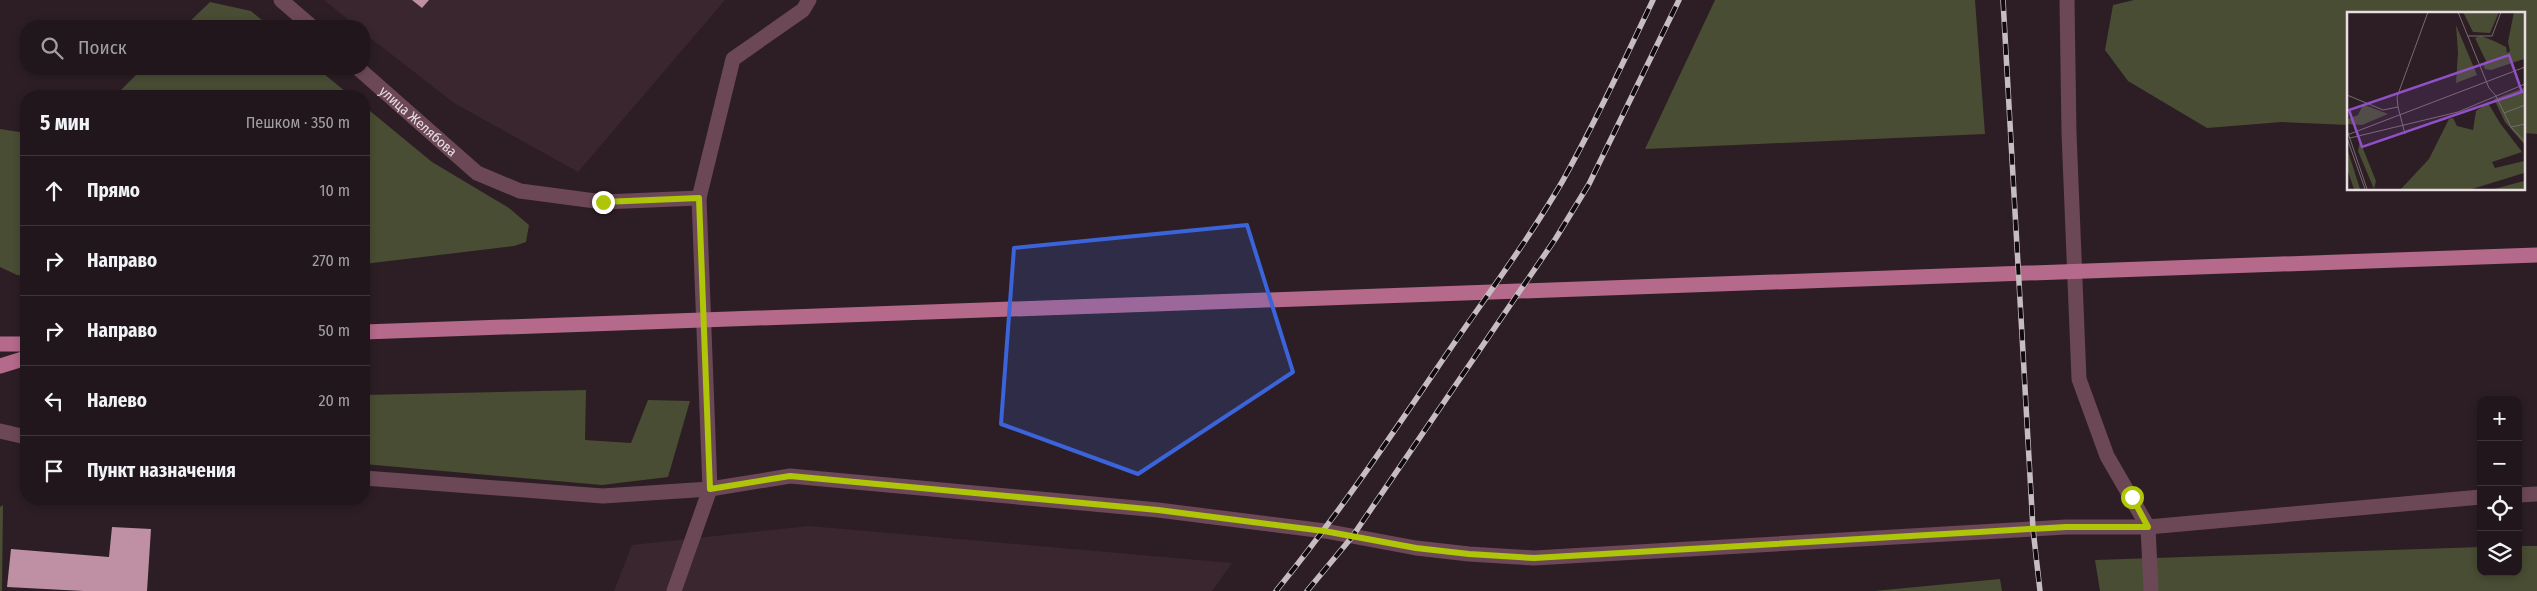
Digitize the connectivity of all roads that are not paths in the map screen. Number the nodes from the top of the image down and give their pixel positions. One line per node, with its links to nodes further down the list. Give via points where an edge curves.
1 (281, 0): 4 (street)
2 (809, 0): 6 (street, via 803,10 733,59)
3 (2067, 0): 20 (street, via 2079,379 2107,456)
4 (303, 20)
5 (366, 75): 6 (street, улица Желябова, via 477,173 520,191 603,202)
6 (699, 198): 16 (street)
7 (2537, 255): 8 (main road)
8 (370, 332)
9 (0, 344): 10 (main road)
10 (20, 344)
11 (20, 360): 12 (main road)
12 (0, 366)
13 (0, 431): 14 (street)
14 (20, 436)
15 (370, 478): 16 (street, via 603,496)
16 (710, 489): 20 (street, via 790,476 1158,510 1324,531 1416,548 1534,558 2058,528); 21 (street)
17 (2537, 494): 18 (street)
18 (2522, 495)
19 (2477, 497): 20 (street)
20 (2148, 527): 22 (street)
21 (674, 591)
22 (2151, 591)

